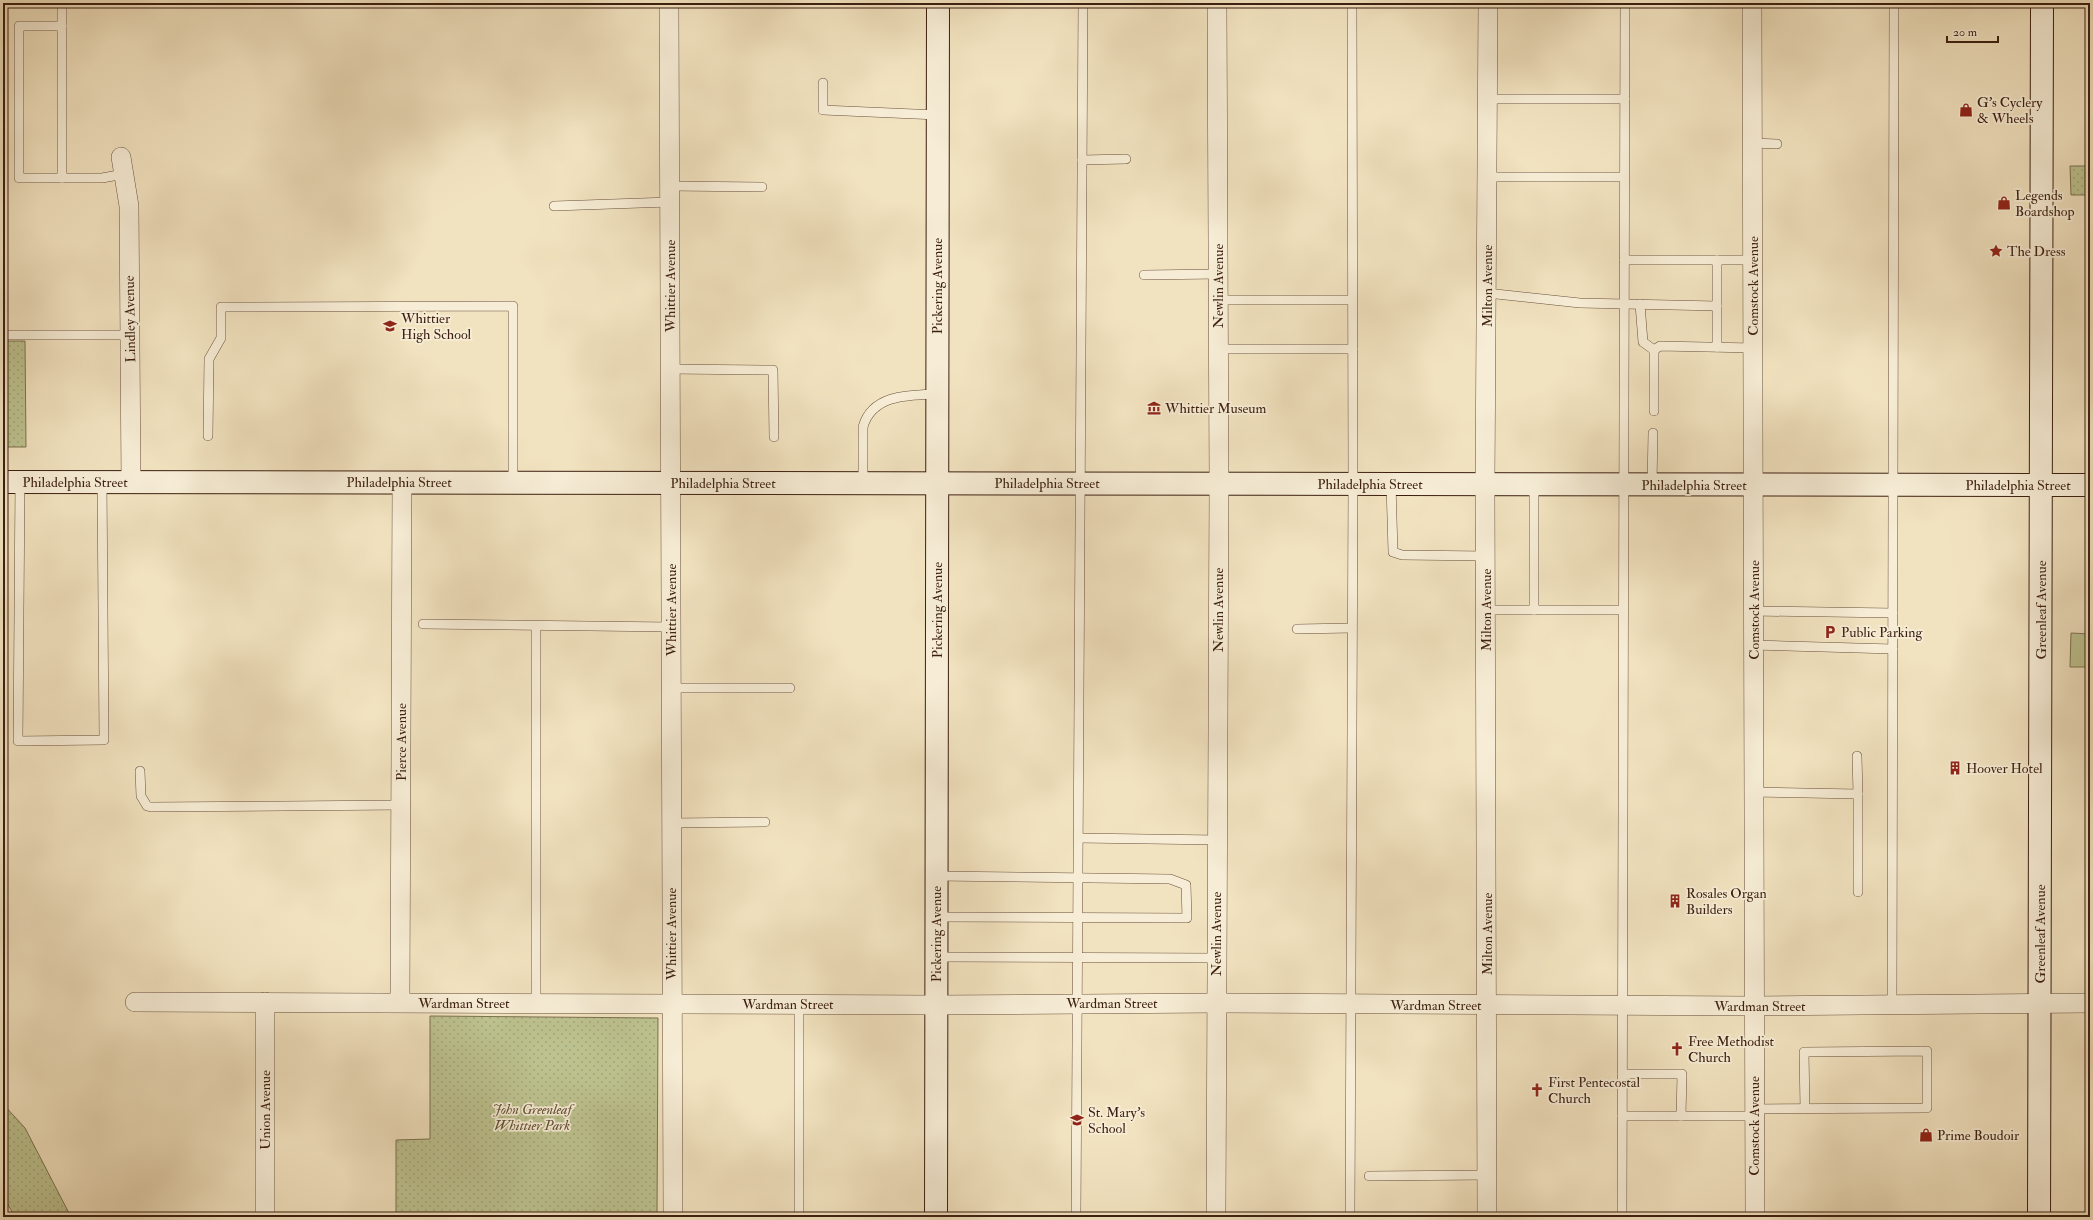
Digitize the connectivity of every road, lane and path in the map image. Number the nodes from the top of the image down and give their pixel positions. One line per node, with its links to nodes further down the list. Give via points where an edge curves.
1 (62, 3): 12 (lane)
2 (669, 3): 26 (street, Whittier Avenue)
3 (938, 3): 16 (street, Pickering Avenue)
4 (1082, 3): 20 (lane)
5 (1217, 3): 31 (street, Newlin Avenue)
6 (1352, 3): 35 (lane)
7 (1488, 3): 14 (street, Milton Avenue)
8 (1625, 3): 15 (lane)
9 (1752, 3): 17 (street, Comstock Avenue)
10 (1894, 3): 69 (lane)
11 (2042, 3): 70 (street, Greenleaf Avenue)
12 (62, 26): 24 (lane); 24 (lane, via 19,26 19,178)
13 (823, 83): 16 (lane, via 823,110)
14 (1488, 99): 15 (lane); 22 (street, Milton Avenue)
15 (1625, 99): 23 (lane)
16 (938, 115): 47 (street, Pickering Avenue)
17 (1753, 143): 18 (lane); 30 (street, Comstock Avenue)
18 (1777, 144)
19 (1126, 159): 20 (lane)
20 (1082, 160): 60 (lane)
21 (122, 165): 24 (lane, via 102,178); 40 (street, Lindley Avenue, via 129,206)
22 (1487, 177): 23 (lane); 33 (street, Milton Avenue)
23 (1624, 177): 28 (lane)
24 (62, 178)
25 (762, 187): 26 (lane)
26 (670, 194): 27 (lane); 46 (street, Whittier Avenue)
27 (554, 206)
28 (1624, 260): 29 (lane); 36 (lane)
29 (1717, 260): 30 (lane); 38 (lane)
30 (1753, 260): 42 (street, Comstock Avenue)
31 (1218, 274): 32 (lane); 34 (street, Newlin Avenue)
32 (1144, 275)
33 (1486, 293): 36 (lane, via 1580,303); 64 (street, Milton Avenue)
34 (1218, 300): 35 (lane); 43 (street, Newlin Avenue)
35 (1352, 300): 44 (lane)
36 (1624, 304): 37 (lane); 66 (lane)
37 (1640, 304): 38 (lane); 45 (lane, via 1643,342)
38 (1716, 306): 41 (lane)
39 (3, 335): 40 (lane)
40 (130, 335): 54 (street, Lindley Avenue)
41 (1716, 347): 42 (lane); 45 (lane, via 1660,346)
42 (1753, 348): 68 (street, Comstock Avenue)
43 (1218, 349): 44 (lane); 61 (street, Newlin Avenue)
44 (1353, 349): 62 (lane)
45 (1654, 350): 48 (lane)
46 (670, 369): 51 (lane, via 773,370); 57 (street, Whittier Avenue)
47 (937, 394): 58 (lane, via 890,399 880,404 866,418); 59 (street, Pickering Avenue)
48 (1654, 411)
49 (1653, 433): 67 (lane)
50 (208, 436): 56 (lane, via 209,359 221,338 221,307 513,306)
51 (774, 437)
52 (12, 482): 53 (street, Philadelphia Street); 53 (lane, via 18,741 104,740)
53 (102, 482): 54 (street, Philadelphia Street)
54 (131, 482): 55 (street, Philadelphia Street)
55 (402, 482): 56 (street, Philadelphia Street); 91 (street, Pierce Avenue)
56 (512, 483): 57 (street, Philadelphia Street)
57 (671, 483): 58 (street, Philadelphia Street); 80 (street, Whittier Avenue)
58 (862, 483): 59 (street, Philadelphia Street)
59 (937, 483): 60 (street, Philadelphia Street); 96 (street, Pickering Avenue)
60 (1080, 484): 61 (street, Philadelphia Street); 94 (lane)
61 (1219, 484): 62 (street, Philadelphia Street); 95 (street, Newlin Avenue)
62 (1353, 484): 63 (street, Philadelphia Street); 82 (lane)
63 (1390, 484): 64 (street, Philadelphia Street); 72 (lane, via 1393,552 1402,555)
64 (1485, 484): 65 (street, Philadelphia Street); 72 (street, Milton Avenue)
65 (1534, 484): 66 (street, Philadelphia Street); 74 (lane)
66 (1624, 484): 67 (street, Philadelphia Street); 75 (lane)
67 (1652, 484): 68 (street, Philadelphia Street)
68 (1754, 485): 69 (street, Philadelphia Street); 76 (street, Comstock Avenue)
69 (1894, 485): 70 (street, Philadelphia Street); 77 (lane)
70 (2041, 485): 71 (street, Philadelphia Street); 111 (street, Greenleaf Avenue)
71 (2090, 485)
72 (1486, 556): 73 (street, Milton Avenue)
73 (1486, 610): 74 (lane); 116 (street, Milton Avenue)
74 (1534, 610): 75 (lane)
75 (1623, 610): 118 (lane)
76 (1754, 611): 77 (lane); 83 (street, Comstock Avenue)
77 (1893, 613): 84 (lane)
78 (423, 624): 79 (lane)
79 (536, 626): 80 (lane); 107 (lane)
80 (671, 627): 85 (street, Whittier Avenue)
81 (1297, 628): 82 (lane)
82 (1352, 628): 114 (lane)
83 (1754, 645): 84 (lane); 89 (street, Comstock Avenue)
84 (1893, 649): 117 (lane)
85 (671, 688): 86 (lane); 93 (street, Whittier Avenue)
86 (790, 688)
87 (1857, 756): 90 (lane)
88 (140, 771): 91 (lane, via 141,796 147,806 151,807)
89 (1754, 792): 90 (lane); 119 (street, Comstock Avenue)
90 (1858, 794): 98 (lane)
91 (401, 805): 106 (street, Pierce Avenue)
92 (765, 822): 93 (lane)
93 (671, 823): 108 (street, Whittier Avenue)
94 (1079, 838): 95 (lane); 97 (lane)
95 (1217, 840): 103 (street, Newlin Avenue)
96 (936, 876): 97 (lane); 99 (street, Pickering Avenue)
97 (1079, 879): 100 (lane); 100 (lane, via 1170,879 1186,885 1187,918)
98 (1858, 892)
99 (936, 917): 100 (lane); 102 (street, Pickering Avenue)
100 (1079, 918): 101 (lane)
101 (1078, 956): 102 (lane); 103 (lane); 109 (lane)
102 (936, 957): 115 (street, Pickering Avenue)
103 (1216, 958): 110 (street, Newlin Avenue)
104 (135, 1002): 105 (street, Wardman Street)
105 (265, 1002): 106 (street, Wardman Street); 127 (street, Union Avenue)
106 (400, 1002): 107 (street, Wardman Street)
107 (536, 1003): 108 (street, Wardman Street)
108 (671, 1003): 113 (street, Wardman Street); 128 (street, Whittier Avenue)
109 (1077, 1003): 110 (street, Wardman Street); 115 (street, Wardman Street); 131 (lane)
110 (1216, 1003): 114 (street, Wardman Street); 132 (street, Newlin Avenue)
111 (2040, 1003): 112 (street, Wardman Street); 117 (street, Wardman Street); 137 (street, Greenleaf Avenue)
112 (2090, 1003)
113 (799, 1004): 115 (street, Wardman Street); 129 (lane)
114 (1350, 1004): 116 (street, Wardman Street); 133 (lane)
115 (936, 1005): 130 (street, Pickering Avenue)
116 (1487, 1005): 118 (street, Wardman Street); 125 (street, Milton Avenue)
117 (1892, 1005): 119 (street, Wardman Street)
118 (1622, 1006): 119 (street, Wardman Street); 120 (lane)
119 (1754, 1006): 122 (street, Comstock Avenue)
120 (1622, 1074): 123 (lane); 124 (lane, via 1682,1074)
121 (1805, 1109): 121 (lane, via 1927,1108 1927,1051 1804,1052); 122 (lane)
122 (1754, 1113): 124 (lane); 136 (street, Comstock Avenue)
123 (1622, 1116): 124 (lane); 135 (lane)
124 (1681, 1116)
125 (1487, 1175): 126 (lane); 134 (street, Milton Avenue)
126 (1369, 1176)
127 (265, 1217)
128 (673, 1217)
129 (799, 1217)
130 (936, 1217)
131 (1076, 1217)
132 (1216, 1217)
133 (1350, 1217)
134 (1487, 1217)
135 (1622, 1217)
136 (1755, 1217)
137 (2039, 1217)

